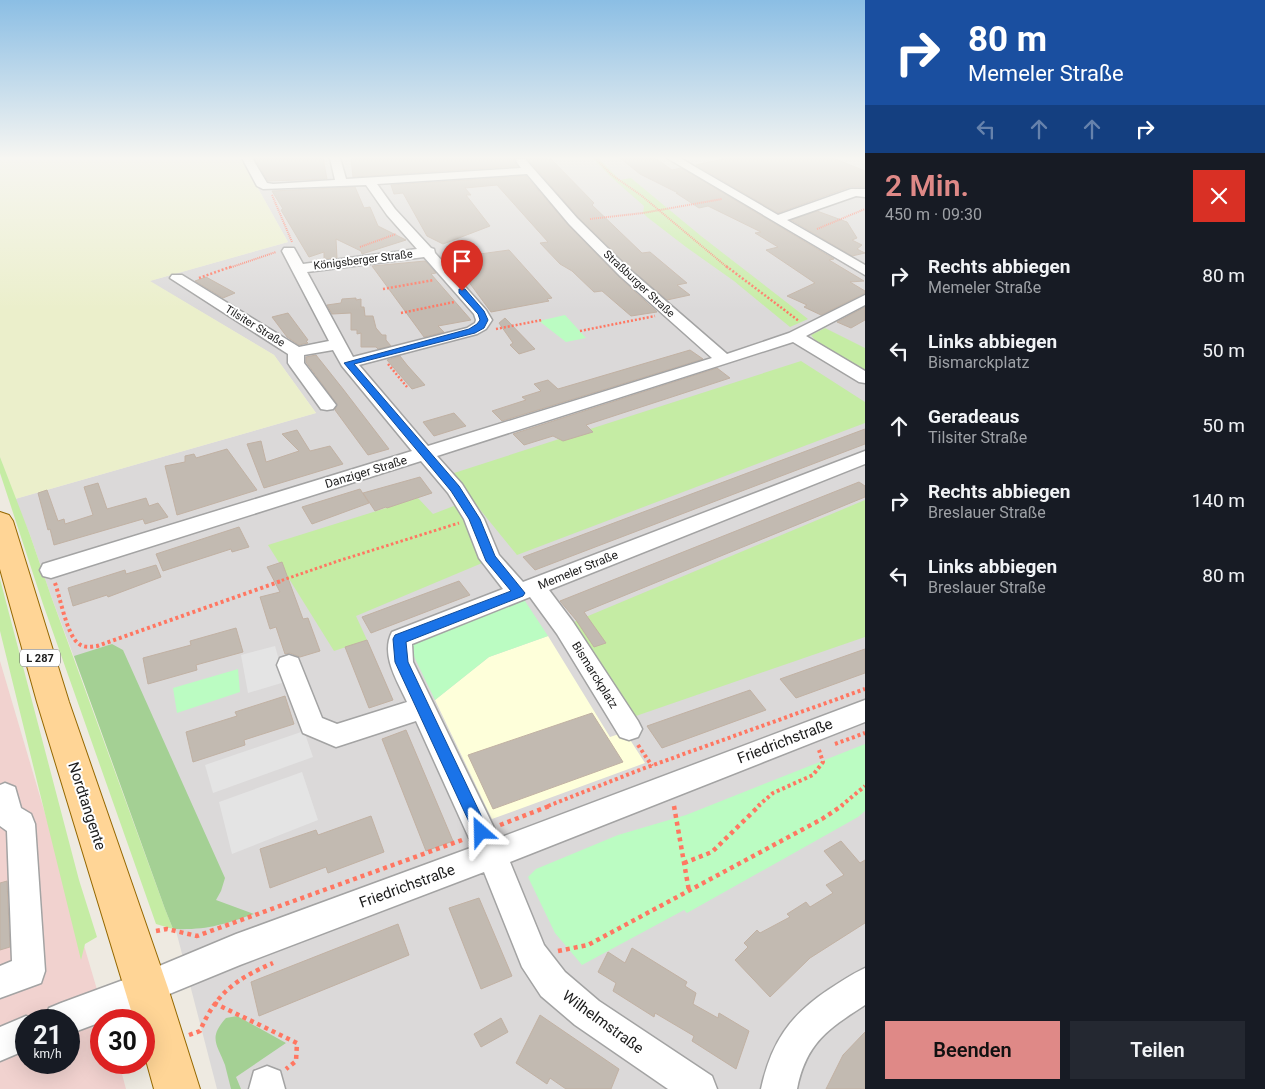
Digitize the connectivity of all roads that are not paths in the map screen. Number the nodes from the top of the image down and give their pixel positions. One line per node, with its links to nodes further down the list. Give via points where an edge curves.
1 (389, 209): 7 (street)
2 (562, 209): 15 (street, Straßburger Straße, via 625,272)
3 (760, 209): 5 (street)
4 (807, 209): 5 (street)
5 (778, 219): 8 (street)
6 (289, 251): 9 (street)
7 (429, 252): 9 (street, Königsberger Straße); 16 (street, via 481,313 484,320 481,326)
8 (862, 267)
9 (298, 269): 13 (street)
10 (181, 281): 14 (street, Tilsiter Straße)
11 (865, 299): 12 (street, Danziger Straße)
12 (801, 332): 15 (street, Danziger Straße); 17 (street)
13 (338, 344): 14 (street, Tilsiter Straße); 16 (street)
14 (296, 352): 18 (street, via 296,363)
15 (724, 360): 19 (street, Danziger Straße)
16 (348, 363): 19 (street)
17 (865, 378)
18 (327, 405)
19 (426, 453): 22 (street, Danziger Straße); 23 (street, Bismarckplatz, via 474,519 490,558)
20 (865, 457): 23 (street, Memeler Straße)
21 (0, 521): 32 (main road, Nordtangente / L 287, via 53,702)
22 (52, 570)
23 (527, 590): 25 (street, Memeler Straße, via 400,639 401,662); 27 (street, Bismarckplatz, via 565,628)
24 (288, 665): 25 (street, via 312,725 336,736)
25 (424, 708): 29 (street, Memeler Straße)
26 (865, 711): 29 (street, Friedrichstraße)
27 (628, 729)
28 (0, 798): 30 (street, via 4,796 8,815 21,824 29,971)
29 (492, 855): 32 (street, Friedrichstraße, via 236,950); 37 (street, Wilhelmstraße, via 533,956 553,984 587,1014)
30 (0, 982)
31 (865, 985): 38 (street, via 803,1030 785,1061)
32 (146, 988): 33 (street, Friedrichstraße); 36 (main road, Nordtangente / L 287)
33 (80, 1013)
34 (15, 1038): 35 (street)
35 (0, 1044)
36 (177, 1089)
37 (698, 1089)
38 (779, 1089)

